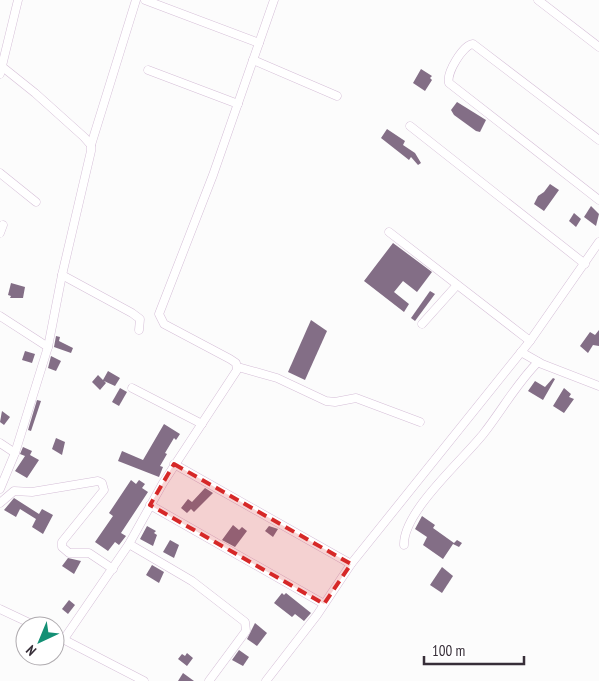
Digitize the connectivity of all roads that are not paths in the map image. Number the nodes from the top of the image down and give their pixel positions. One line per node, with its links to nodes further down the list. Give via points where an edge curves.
1 (18, 0): 9 (street)
2 (136, 0): 15 (street)
3 (145, 0): 6 (street)
4 (274, 0): 6 (street)
5 (538, 0): 7 (street)
6 (259, 43): 8 (street)
7 (599, 47)
8 (253, 60): 11 (street); 12 (street)
9 (1, 68): 15 (street, via 53,108)
10 (148, 70): 12 (street)
11 (337, 96)
12 (238, 104): 31 (street, via 159,314 164,324 230,359)
13 (410, 126): 21 (street)
14 (599, 140): 17 (street, via 473,44 464,50 449,76 449,82)
15 (91, 146): 22 (street, via 90,162)
16 (0, 173): 18 (street)
17 (599, 200)
18 (36, 202)
19 (389, 232): 23 (street)
20 (599, 242): 21 (street)
21 (585, 264): 27 (street)
22 (62, 275): 26 (street, via 132,312 140,319); 28 (street)
23 (457, 285): 25 (street); 27 (street)
24 (0, 316): 28 (street)
25 (422, 324)
26 (139, 330)
27 (530, 341): 29 (street)
28 (48, 347): 37 (street)
29 (521, 352): 30 (street); 44 (street)
30 (538, 362): 32 (street); 43 (street, via 484,434 428,498 406,530)
31 (238, 367): 34 (street, via 277,378 326,401 356,398); 35 (street)
32 (599, 386)
33 (132, 388): 35 (street)
34 (420, 422)
35 (202, 424): 38 (street)
36 (0, 443): 37 (street)
37 (15, 453): 39 (street)
38 (174, 464): 41 (street); 44 (street)
39 (0, 489)
40 (0, 503): 45 (street, via 14,491 32,492 98,480 104,490 62,542 62,547 69,553 89,553)
41 (150, 505): 42 (street); 46 (street)
42 (129, 544): 45 (street); 52 (street, via 192,581 245,622 246,630)
43 (404, 544)
44 (351, 564): 46 (street)
45 (113, 568): 49 (street)
46 (324, 604): 53 (street)
47 (0, 609): 48 (street)
48 (15, 616)
49 (65, 638)
50 (65, 640): 51 (street)
51 (144, 681)
52 (209, 681)
53 (266, 681)

